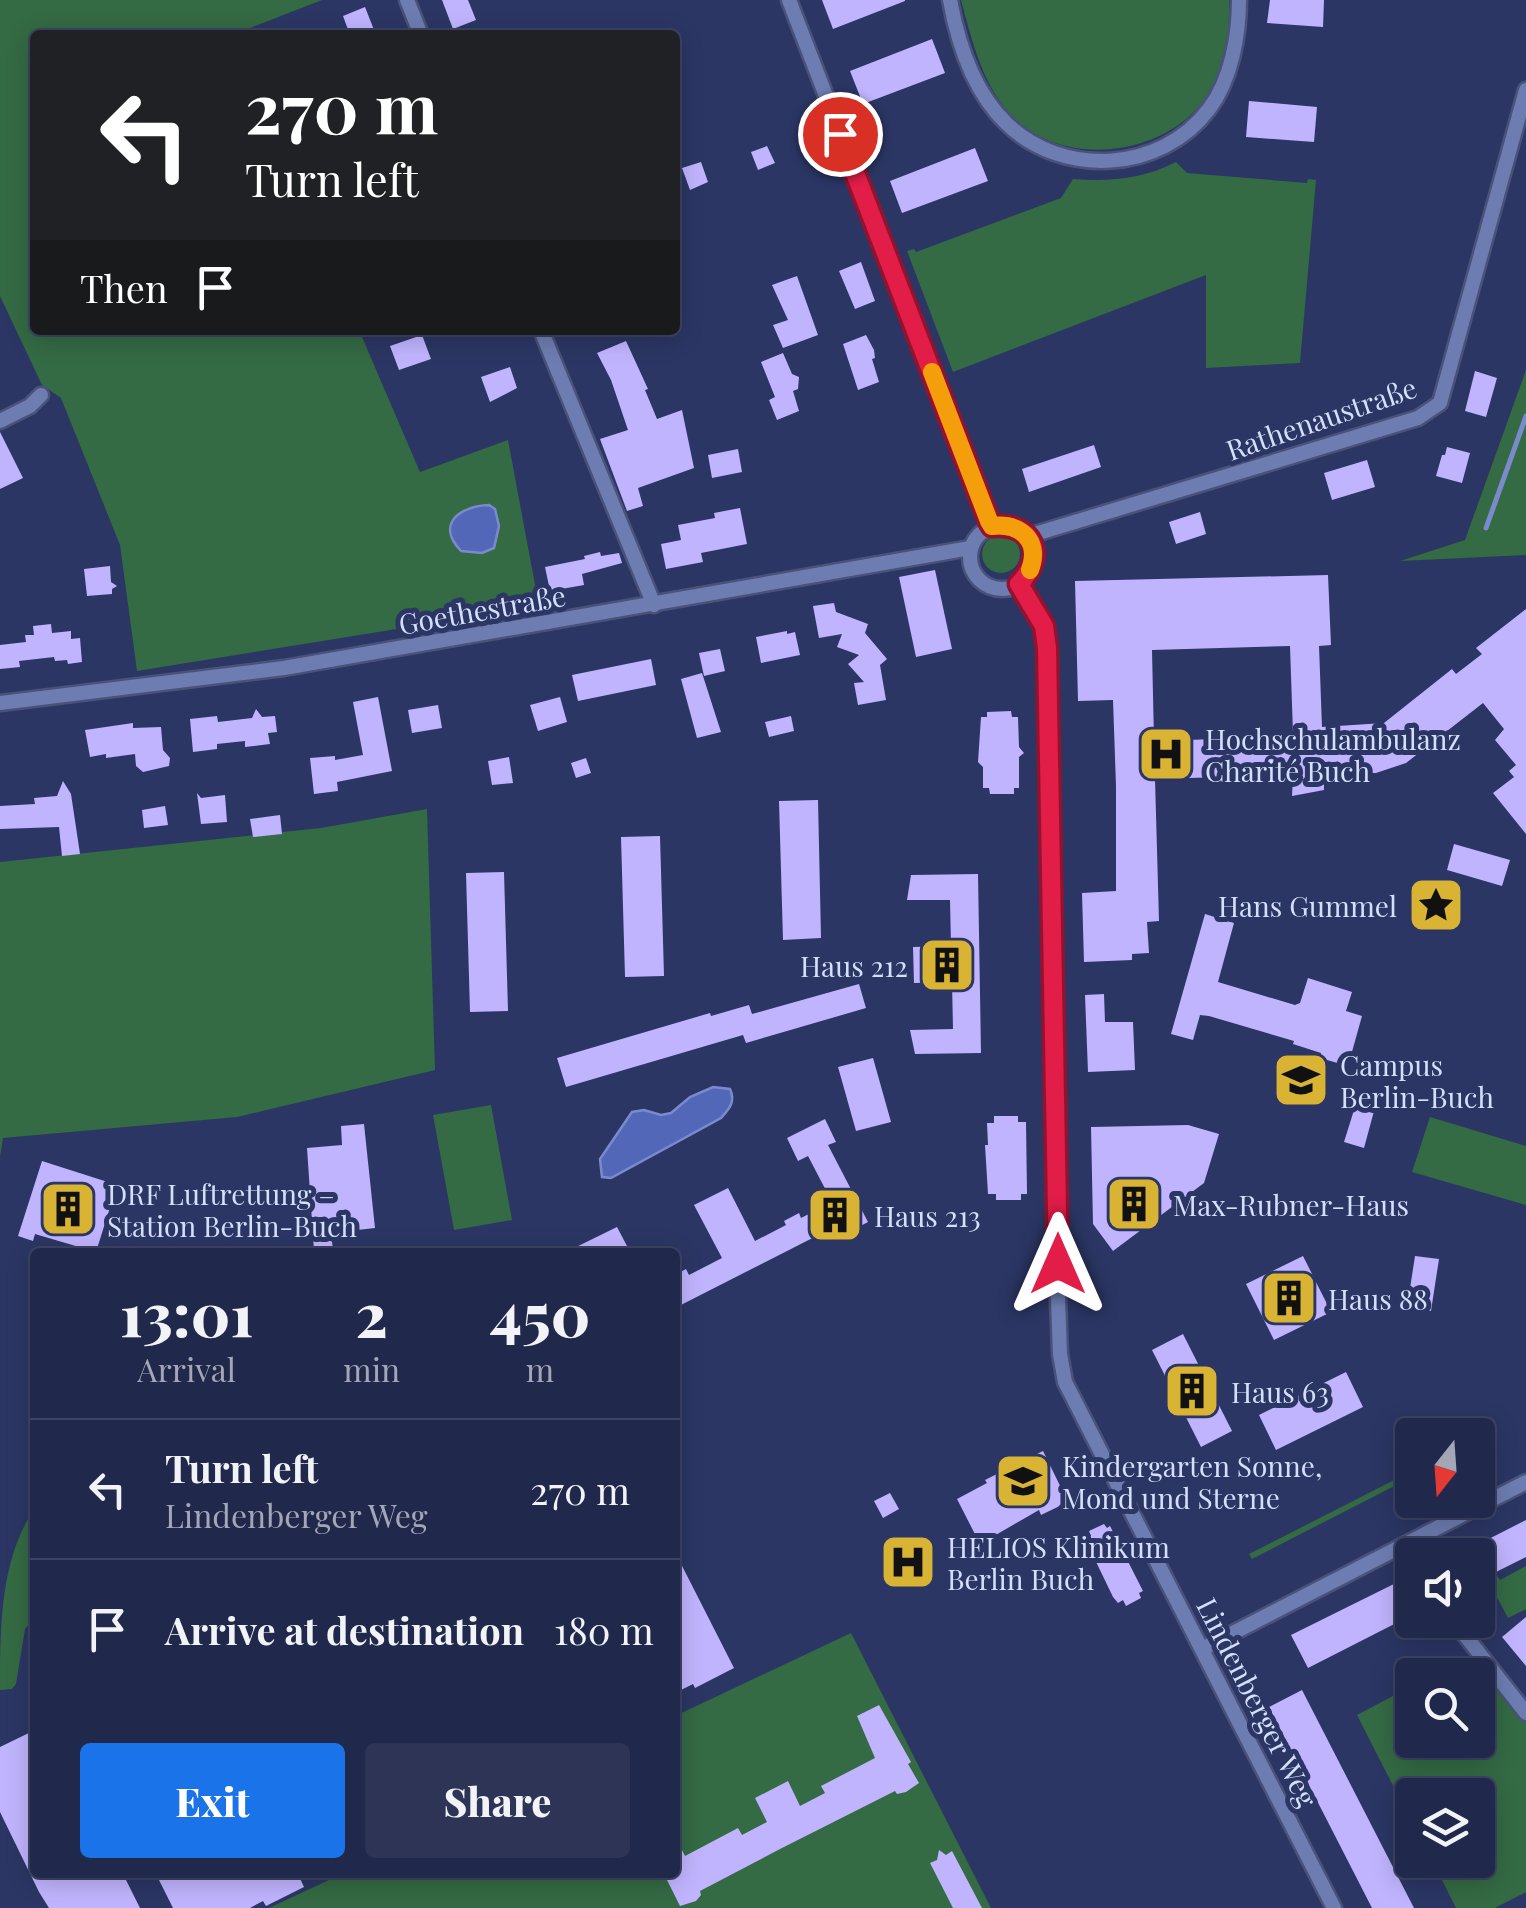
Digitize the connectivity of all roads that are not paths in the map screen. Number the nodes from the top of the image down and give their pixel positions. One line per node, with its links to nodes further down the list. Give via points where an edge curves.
1 (407, 0): 5 (street)
2 (789, 0): 10 (street)
3 (950, 0): 4 (street, via 973,76 1004,122 1050,152 1096,162 1149,154 1208,111 1234,49)
4 (1239, 0)
5 (419, 30)
6 (1526, 90): 11 (street, Rathenaustraße, via 1440,403 1418,418 1029,536)
7 (543, 335): 14 (street)
8 (41, 395): 9 (street)
9 (0, 421)
10 (992, 526): 11 (street); 12 (street)
11 (1022, 531): 13 (street, via 1034,560)
12 (970, 548): 13 (street, via 970,568 979,581 1003,590); 14 (street, Goethestraße)
13 (1019, 584): 20 (street, Lindenberger Weg, via 1044,626 1047,648 1062,1368 1073,1403)
14 (654, 606): 15 (street, Goethestraße, via 284,668)
15 (0, 703)
16 (1526, 1482): 17 (street)
17 (1431, 1538)
18 (1395, 1557): 20 (street)
19 (1467, 1638): 21 (street)
20 (1202, 1648): 22 (street, Lindenberger Weg)
21 (1526, 1712)
22 (1334, 1908)

